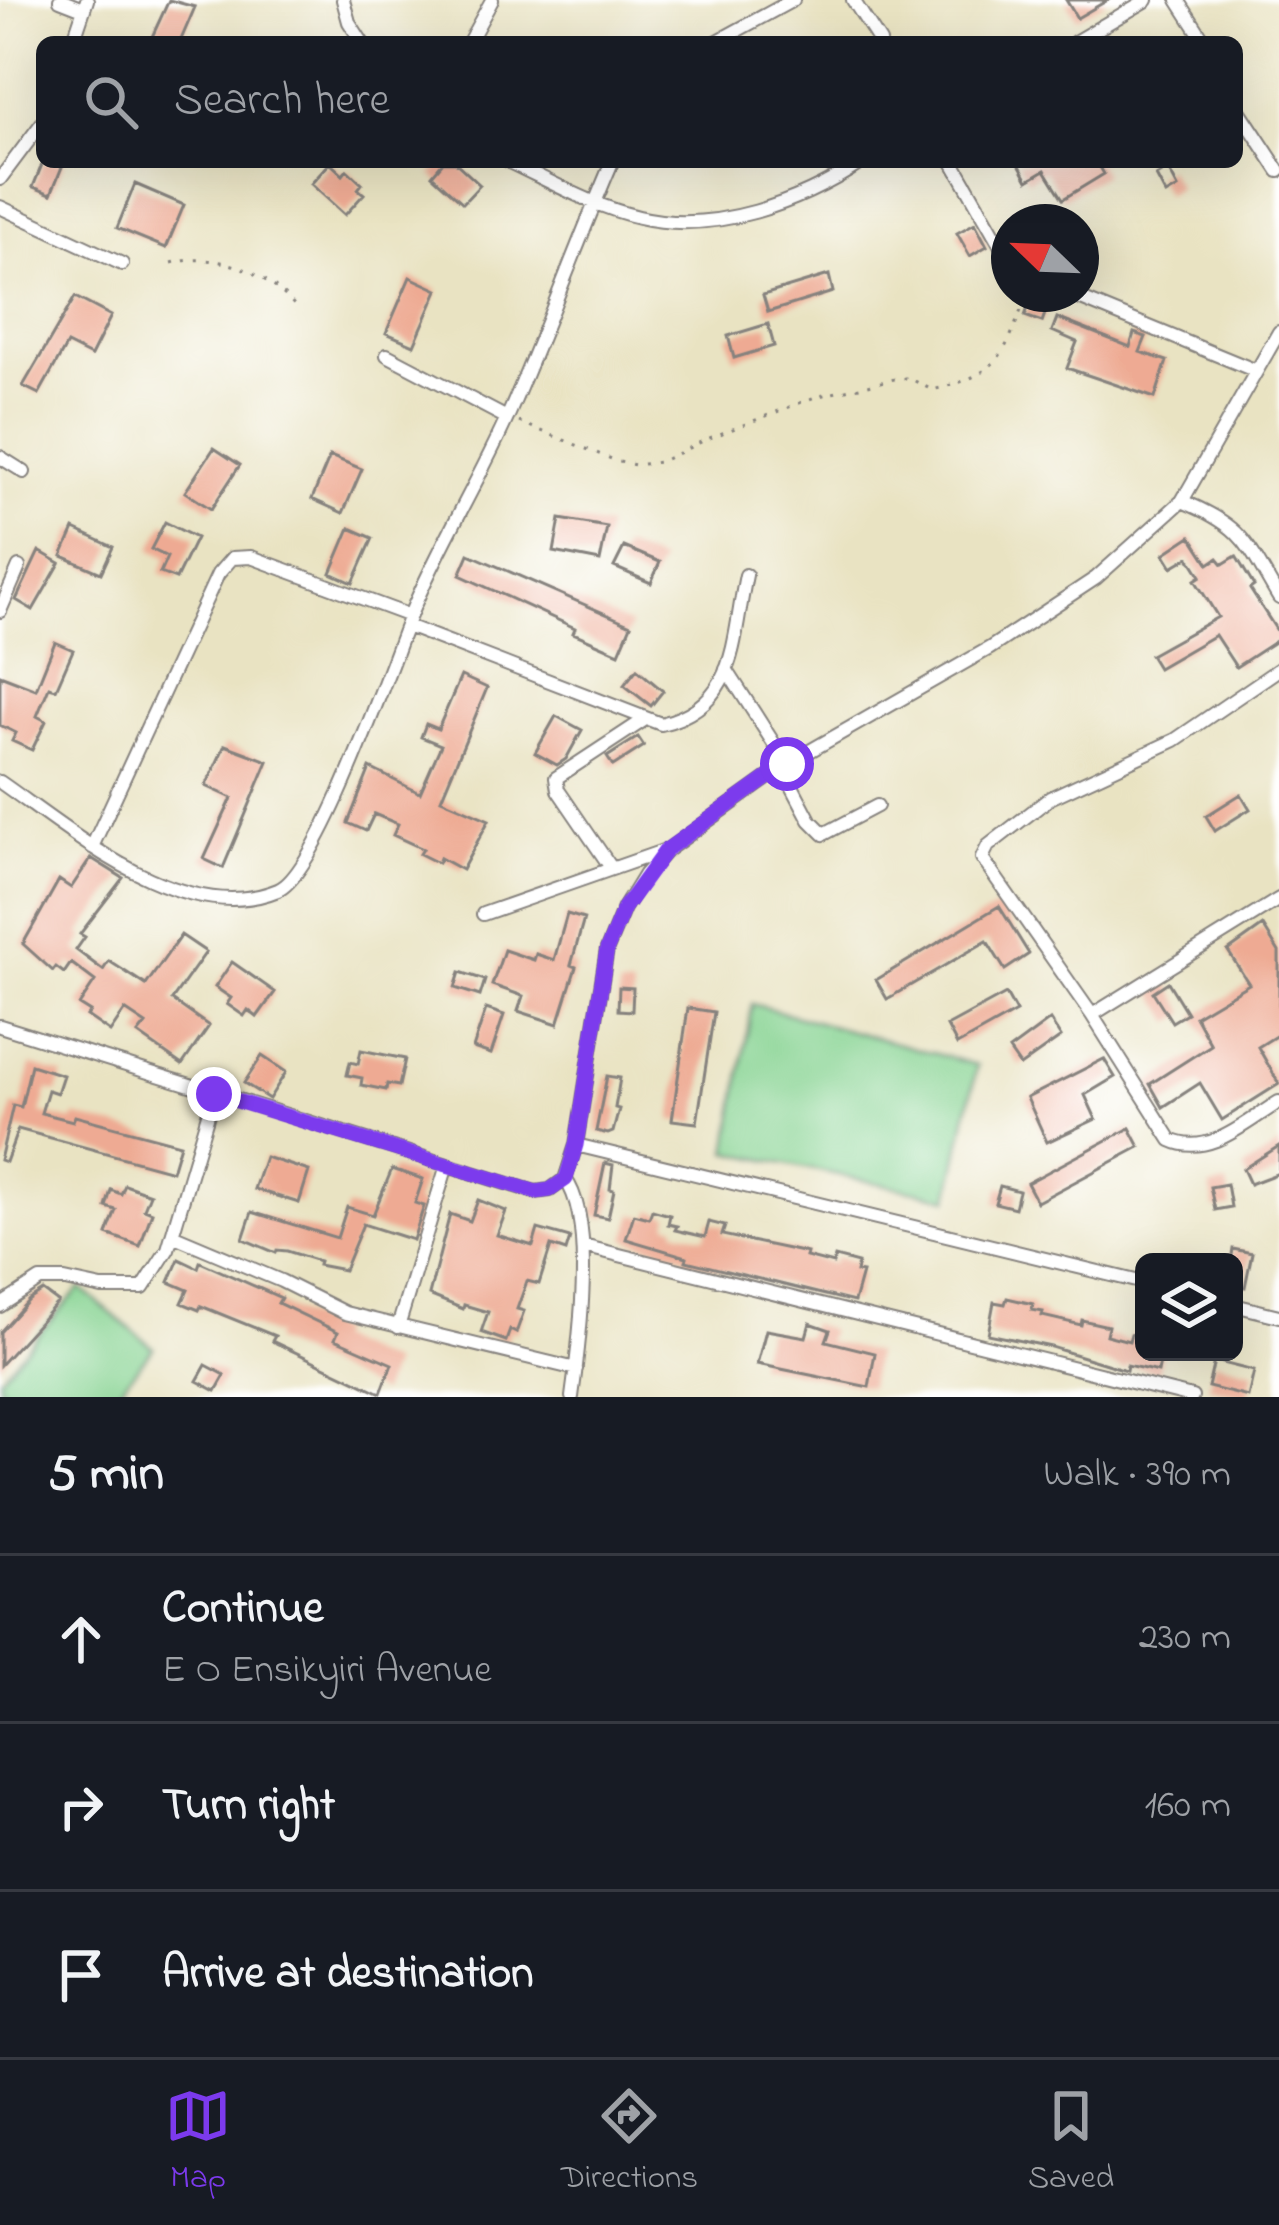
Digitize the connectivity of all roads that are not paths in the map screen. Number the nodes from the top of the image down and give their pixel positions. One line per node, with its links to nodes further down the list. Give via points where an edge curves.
1 (60, 0): 8 (street)
2 (343, 0): 10 (street)
3 (492, 0): 11 (street)
4 (793, 0): 12 (street)
5 (853, 0): 13 (street)
6 (1147, 0): 14 (street)
7 (1178, 0): 15 (street)
8 (85, 5): 9 (street)
9 (75, 36)
10 (358, 36)
11 (472, 36)
12 (727, 36)
13 (876, 36)
14 (1086, 36)
15 (1201, 36)
16 (1243, 116): 22 (street)
17 (36, 131): 23 (street)
18 (523, 168): 24 (street)
19 (608, 168): 24 (street)
20 (853, 168): 24 (street, via 724,220 656,220)
21 (955, 168): 26 (street)
22 (1279, 171)
23 (0, 179)
24 (595, 200): 32 (street)
25 (0, 207): 27 (street)
26 (991, 229)
27 (122, 264)
28 (1099, 306): 31 (street)
29 (1279, 332): 31 (street)
30 (387, 355): 32 (street)
31 (1254, 370): 35 (street)
32 (507, 418): 40 (street)
33 (0, 457): 34 (street)
34 (24, 472)
35 (1183, 501): 38 (street, via 1241,536); 44 (street, via 1079,590)
36 (19, 567): 39 (street)
37 (746, 575): 41 (street)
38 (1279, 598)
39 (0, 611)
40 (408, 621): 43 (street); 47 (street, via 328,816 289,884 244,898 202,896 158,884); 47 (street, via 251,557 232,558)
41 (726, 669): 43 (street, via 705,705 668,723); 44 (street)
42 (1279, 669): 52 (street, via 1175,740 1049,798 984,853)
43 (644, 720): 49 (street, via 556,778)
44 (784, 765): 46 (street, via 824,834); 48 (street)
45 (0, 782): 47 (street)
46 (878, 806)
47 (92, 847)
48 (666, 850): 49 (street); 56 (street, via 624,908 607,949)
49 (612, 869): 51 (street)
50 (1279, 899): 52 (street)
51 (483, 914)
52 (1092, 1015): 55 (street, via 1178,1144 1208,1144)
53 (0, 1026): 54 (street)
54 (214, 1094): 57 (street); 59 (street)
55 (1279, 1102)
56 (576, 1145): 58 (street); 61 (street)
57 (447, 1165): 58 (street, via 536,1192); 65 (street)
58 (566, 1179): 60 (street, via 580,1202)
59 (172, 1235): 62 (street, via 143,1288 40,1280); 65 (street, via 344,1313)
60 (584, 1246): 66 (street); 67 (street)
61 (1135, 1281)
62 (0, 1306)
63 (1243, 1307): 64 (street)
64 (1279, 1316)
65 (398, 1328): 66 (street)
66 (576, 1369): 68 (street)
67 (1150, 1392): 69 (street)
68 (572, 1397)
69 (1192, 1397)

